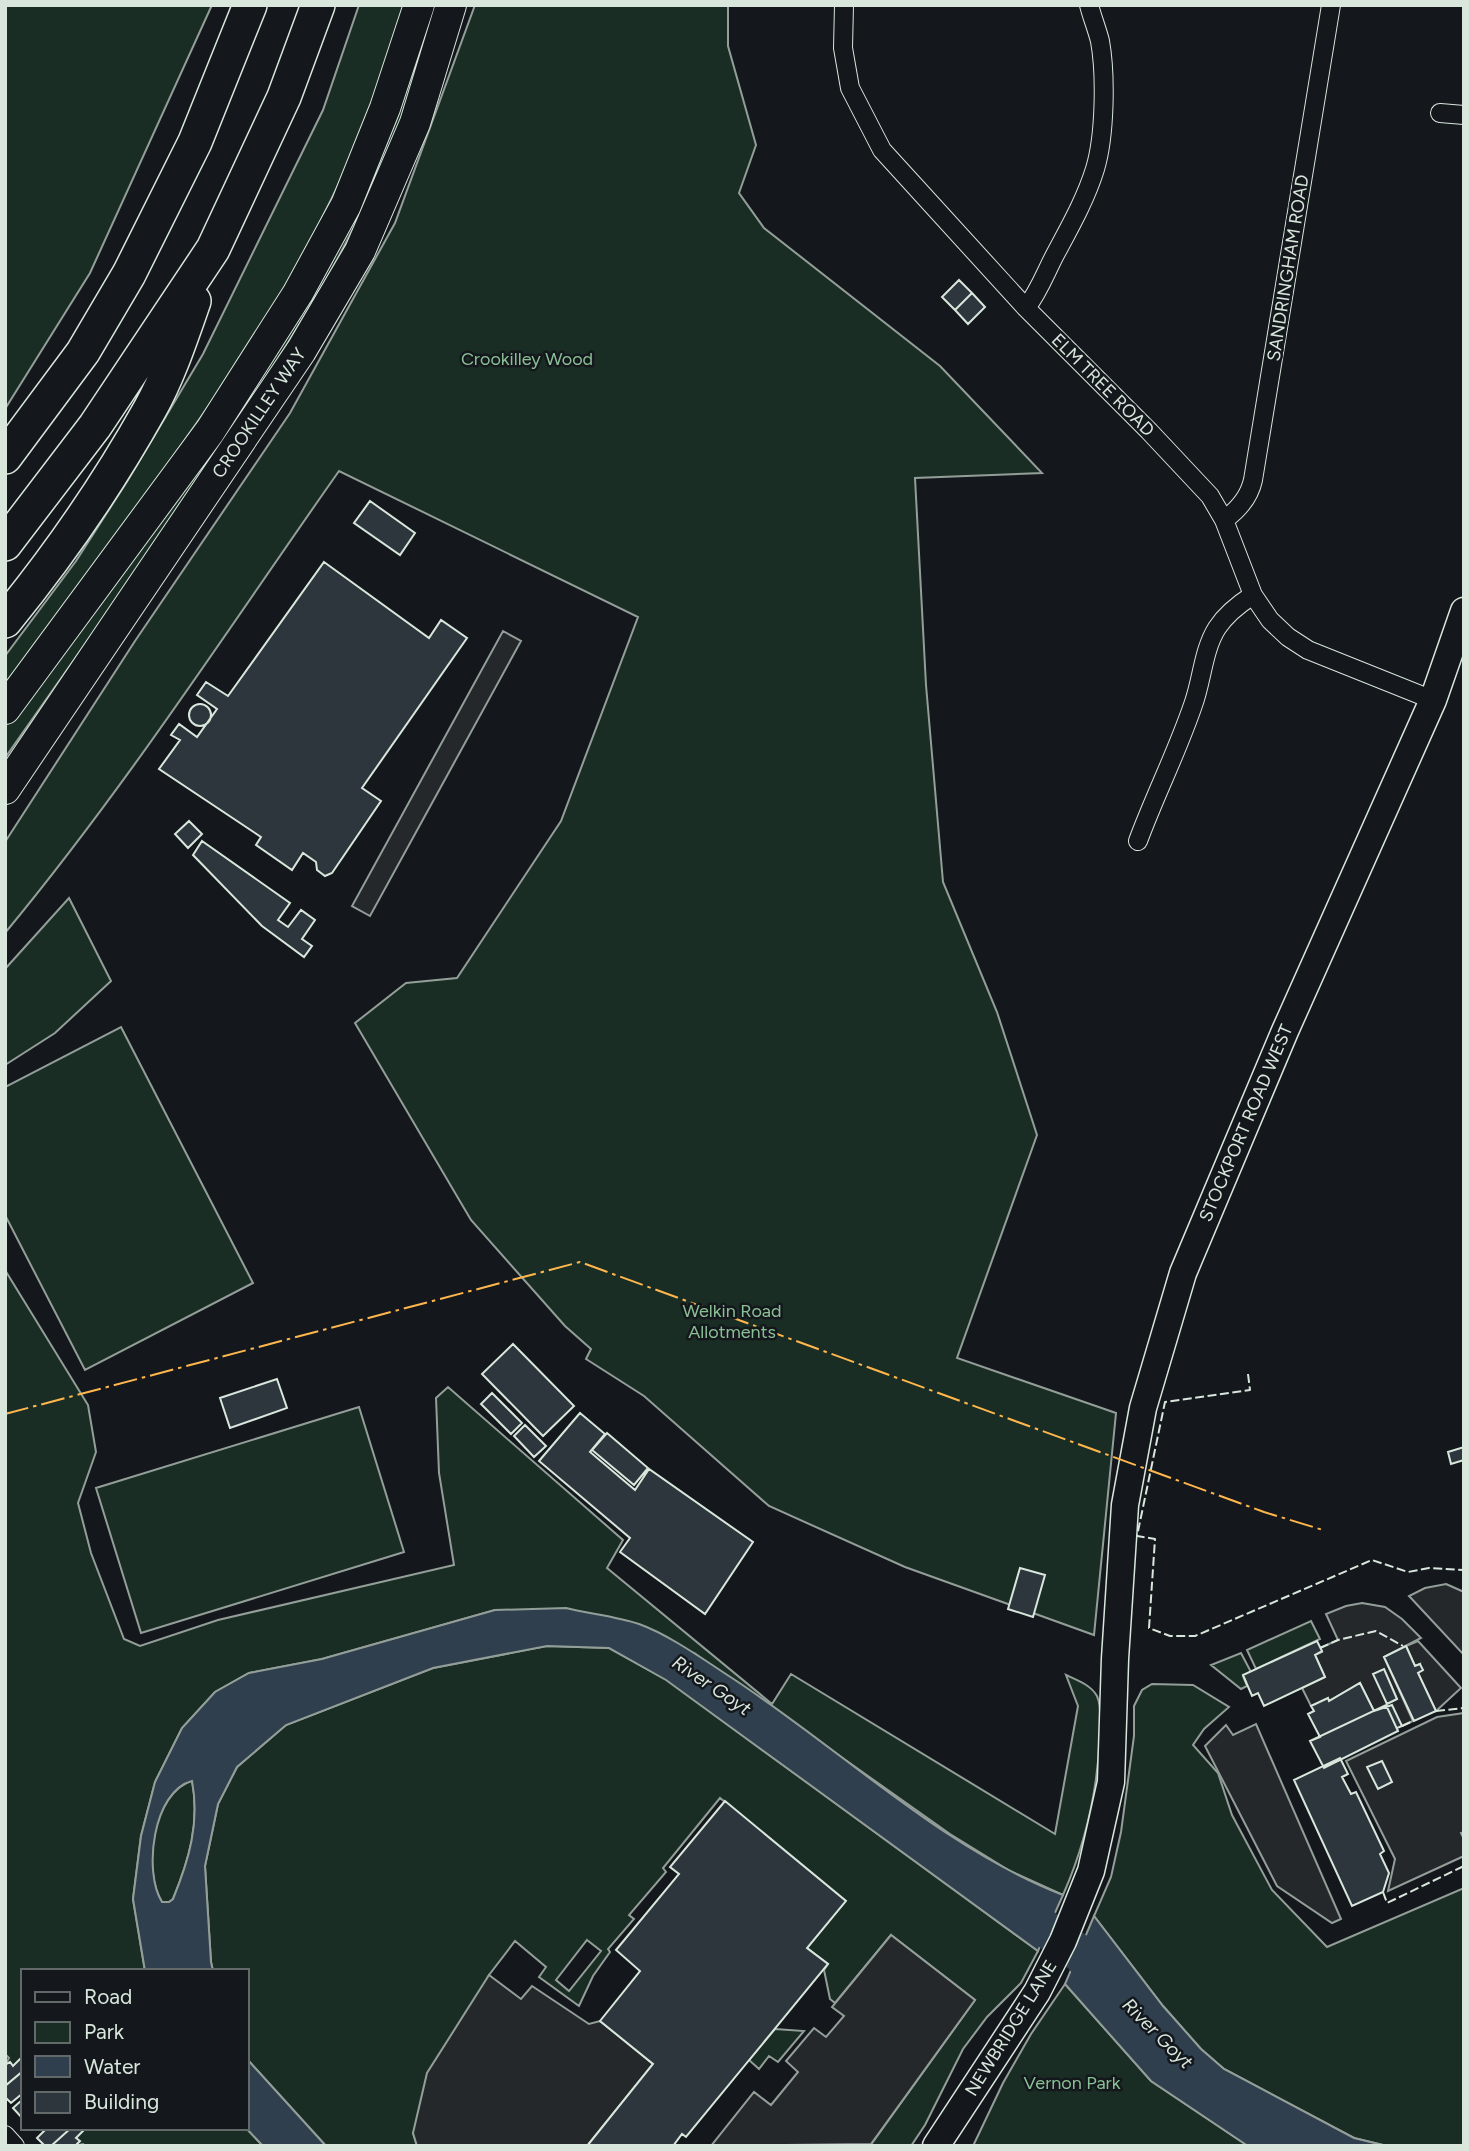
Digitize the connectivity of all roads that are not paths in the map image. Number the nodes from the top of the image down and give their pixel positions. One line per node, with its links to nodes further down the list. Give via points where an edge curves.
1 (250, 5): 12 (highway, via 195,142 130,274 83,352)
2 (318, 5): 10 (highway, via 284,97)
3 (419, 5): 19 (main road, CROOKILLEY WAY, via 346,205 298,293 210,431)
4 (451, 5): 20 (main road, CROOKILLEY WAY, via 415,123 360,251 301,351)
5 (844, 5): 11 (street, ELM TREE ROAD, via 842,48 850,88 882,150)
6 (1088, 5): 11 (street, via 1100,42 1103,124 1096,168 1038,293)
7 (1331, 5): 13 (street, SANDRINGHAM ROAD, via 1253,480 1235,513)
8 (1440, 113): 9 (street)
9 (1464, 115)
10 (213, 249): 14 (highway, via 95,426); 17 (highway, via 150,409 63,546)
11 (1026, 307): 13 (street, ELM TREE ROAD, via 1192,476)
12 (5, 457)
13 (1224, 520): 15 (street, ELM TREE ROAD)
14 (5, 544)
15 (1253, 595): 18 (street, ELM TREE ROAD, via 1270,620 1308,650); 21 (street, via 1233,610 1211,638 1198,692)
16 (1464, 611): 18 (main road, STOCKPORT ROAD WEST)
17 (5, 621)
18 (1433, 700): 22 (main road, STOCKPORT ROAD WEST, via 1183,1273 1143,1408 1125,1504)
19 (5, 709)
20 (5, 789)
21 (1138, 841)
22 (1115, 1659): 25 (main road, NEWBRIDGE LANE, via 1111,1782 1082,1899 1037,1992)
23 (5, 2135): 24 (street)
24 (15, 2146)
25 (936, 2146)

